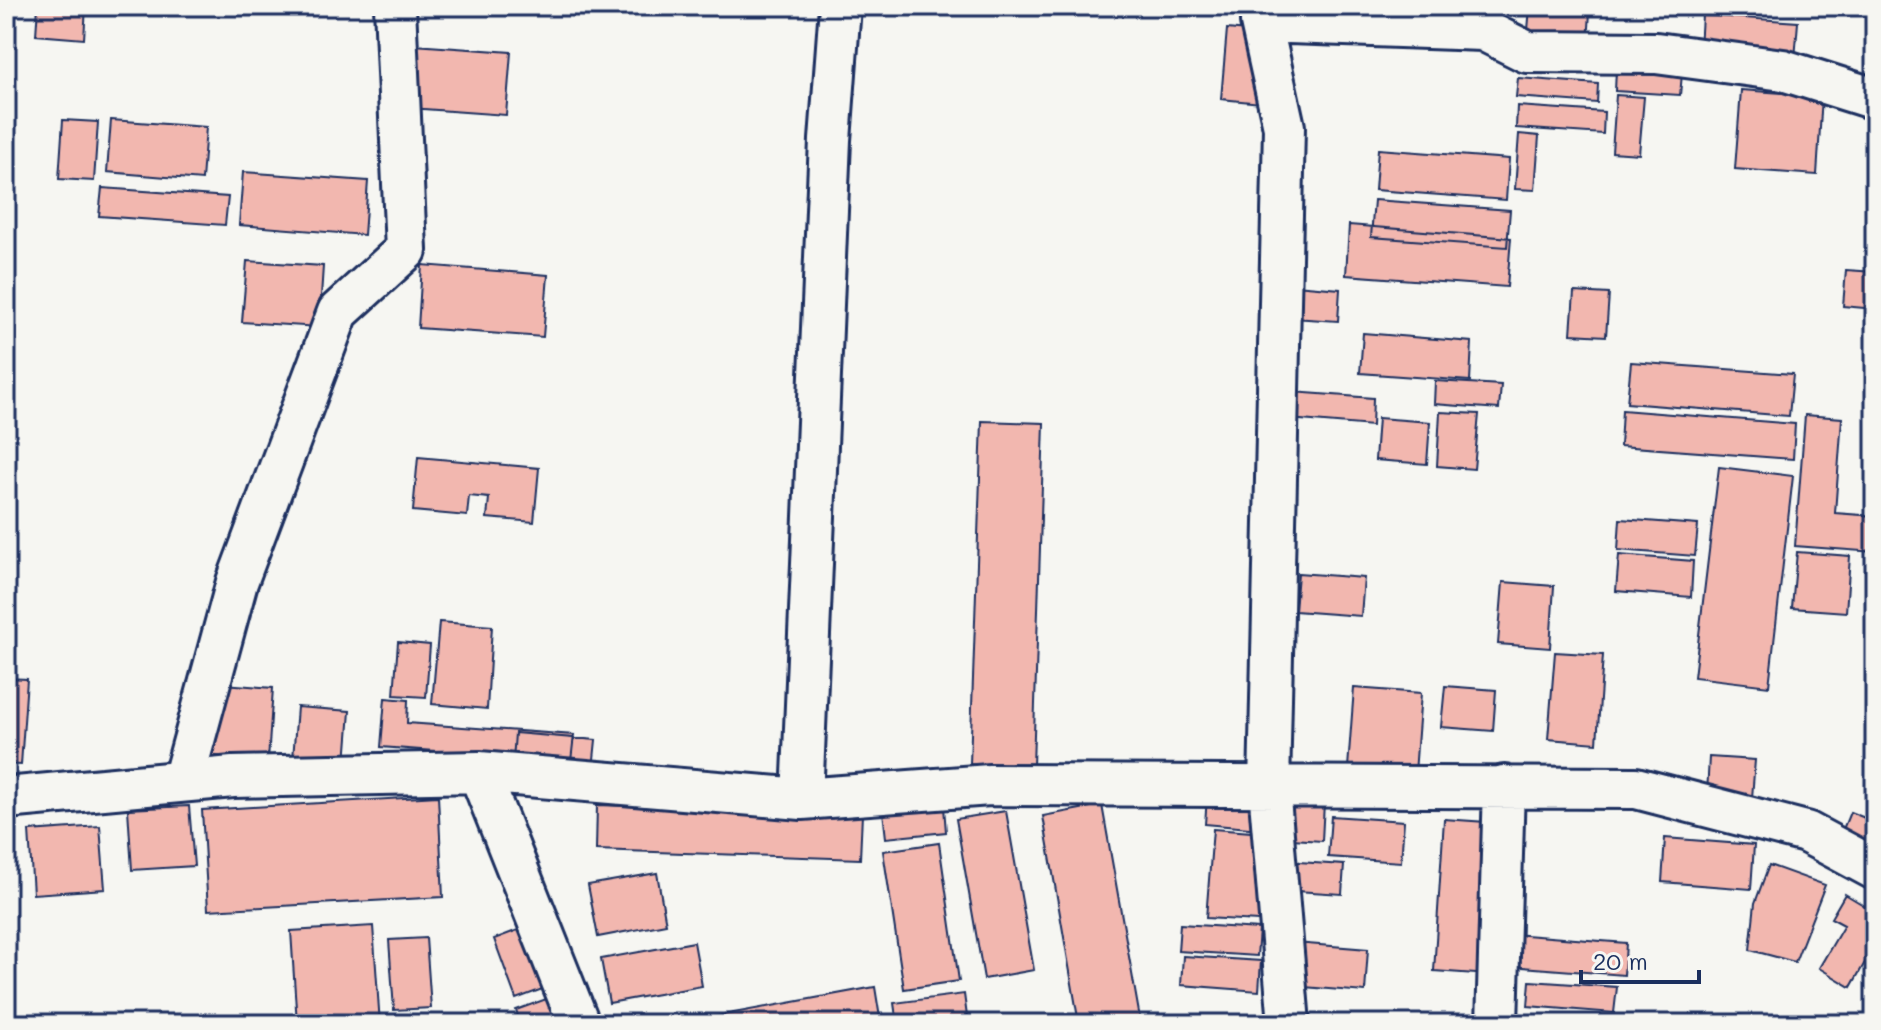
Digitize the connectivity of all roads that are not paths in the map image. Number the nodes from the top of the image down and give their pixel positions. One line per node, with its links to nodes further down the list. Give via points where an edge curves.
1 (395, 6): 6 (street, via 406,250 338,312 237,582)
2 (840, 6): 10 (street)
3 (1262, 14): 4 (street, via 1483,30 1527,52 1656,53 1783,70); 8 (street, via 1284,127)
4 (1875, 99)
5 (479, 772): 6 (street); 10 (street); 12 (street)
6 (183, 781): 9 (street)
7 (1504, 786): 8 (street); 11 (street, via 1636,788 1806,832); 14 (street)
8 (1269, 787): 10 (street, via 990,785); 13 (street)
9 (6, 798)
10 (802, 799)
11 (1875, 869)
12 (579, 1024)
13 (1289, 1024)
14 (1497, 1024)

